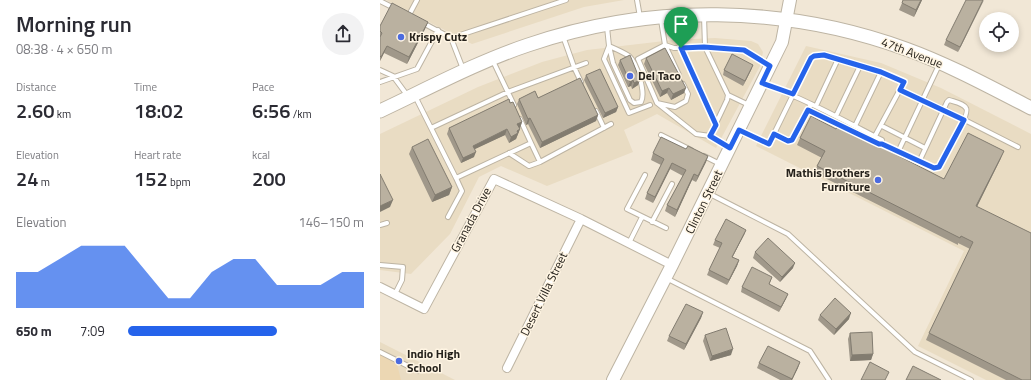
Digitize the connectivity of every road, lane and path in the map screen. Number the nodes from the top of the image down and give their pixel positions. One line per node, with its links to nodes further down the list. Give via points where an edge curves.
1 (417, 0): 8 (lane)
2 (566, 0): 16 (lane)
3 (637, 0): 11 (lane)
4 (790, 0): 12 (street, Clinton Street)
5 (380, 1): 6 (lane)
6 (397, 9)
7 (403, 12): 8 (lane)
8 (409, 15): 14 (lane)
9 (704, 15): 10 (main road, 47th Avenue); 12 (main road, 47th Avenue); 19 (lane)
10 (661, 17): 11 (main road, 47th Avenue); 17 (lane)
11 (640, 20): 13 (main road, 47th Avenue)
12 (786, 20): 24 (main road, 47th Avenue, via 856,34 907,49); 25 (street, Clinton Street, via 782,42)
13 (606, 24): 15 (main road, 47th Avenue); 18 (lane)
14 (438, 30): 16 (lane); 31 (lane, via 417,68)
15 (562, 34): 21 (main road, 47th Avenue); 27 (lane)
16 (451, 38): 29 (lane)
17 (665, 45): 20 (lane); 41 (lane, via 638,59); 41 (lane, via 688,94 686,101 674,107)
18 (609, 46): 18 (lane, via 613,63 630,100 634,103 642,102 643,90 630,57); 42 (lane, via 604,59 629,114)
19 (704, 47): 20 (lane); 25 (lane, via 744,50); 38 (lane)
20 (681, 48): 53 (lane)
21 (492, 58): 29 (main road, 47th Avenue); 36 (lane)
22 (838, 59): 26 (lane); 37 (lane, via 824,55 811,58); 43 (lane)
23 (586, 63): 27 (lane)
24 (940, 63): 40 (lane); 46 (main road, 47th Avenue)
25 (770, 66): 33 (street, Clinton Street)
26 (860, 66): 30 (lane); 50 (lane)
27 (574, 67): 34 (lane); 36 (lane)
28 (380, 70): 31 (lane)
29 (464, 72): 39 (main road, 47th Avenue)
30 (881, 72): 35 (lane, via 904,82); 54 (lane)
31 (392, 76): 32 (lane); 39 (lane)
32 (380, 82)
33 (762, 83): 37 (lane); 44 (street, Clinton Street)
34 (584, 87)
35 (900, 90): 40 (lane); 55 (lane)
36 (508, 92): 56 (lane); 64 (lane)
37 (793, 94): 43 (lane); 59 (lane)
38 (728, 95): 44 (lane); 53 (lane)
39 (412, 96): 49 (main road, 47th Avenue); 56 (lane)
40 (923, 100): 47 (lane); 63 (lane)
41 (656, 103): 61 (lane, via 696,134)
42 (650, 105)
43 (814, 105): 48 (lane); 50 (lane)
44 (751, 106): 58 (street, Clinton Street)
45 (594, 108): 57 (lane)
46 (1031, 108)
47 (943, 109): 51 (lane); 51 (lane, via 949,100 958,102 966,108); 68 (lane)
48 (808, 110): 59 (lane, via 792,140 788,141); 65 (lane)
49 (380, 111)
50 (836, 116): 54 (lane)
51 (964, 120): 66 (lane); 74 (lane, via 939,167 934,168)
52 (611, 124): 57 (lane)
53 (716, 125): 61 (lane)
54 (855, 126): 62 (lane)
55 (882, 126): 62 (lane); 63 (lane)
56 (431, 128): 77 (lane)
57 (604, 128): 73 (lane)
58 (739, 130): 59 (lane, via 769,144); 67 (street, Clinton Street)
59 (774, 134)
60 (661, 135): 69 (lane)
61 (710, 136): 67 (lane)
62 (875, 136): 65 (lane, via 882,140)
63 (904, 137): 68 (lane); 70 (lane)
64 (531, 143): 71 (lane); 73 (lane)
65 (882, 144): 70 (lane)
66 (1018, 147)
67 (730, 148): 75 (street, Clinton Street)
68 (925, 148): 74 (lane)
69 (695, 151)
70 (898, 152): 74 (lane)
71 (509, 153): 73 (lane, via 529,166); 77 (lane)
72 (702, 155): 75 (lane)
73 (540, 162)
74 (919, 162)
75 (722, 165): 79 (street, Clinton Street)
76 (644, 175): 80 (lane, via 627,209)
77 (456, 178): 81 (lane, via 462,191)
78 (672, 184): 83 (lane)
79 (708, 193): 88 (street, Clinton Street); 98 (lane, via 788,234 915,352)
80 (642, 216): 83 (lane); 87 (lane)
81 (448, 217)
82 (581, 219): 87 (street, Granada Drive); 92 (street, Granada Drive, via 494,179 424,309); 94 (street, Desert Villa Street)
83 (652, 222): 86 (lane)
84 (387, 223): 85 (lane)
85 (380, 226)
86 (666, 228)
87 (628, 243): 88 (street, Granada Drive)
88 (672, 265): 90 (street, Clinton Street)
89 (380, 266): 92 (lane, via 402,267 402,280)
90 (666, 278): 96 (street, Clinton Street); 97 (lane, via 810,351)
91 (380, 287): 92 (street, Granada Drive)
92 (395, 295)
93 (380, 352): 95 (lane)
94 (507, 368)
95 (418, 371)
96 (612, 380)
97 (829, 380)
98 (971, 380)

